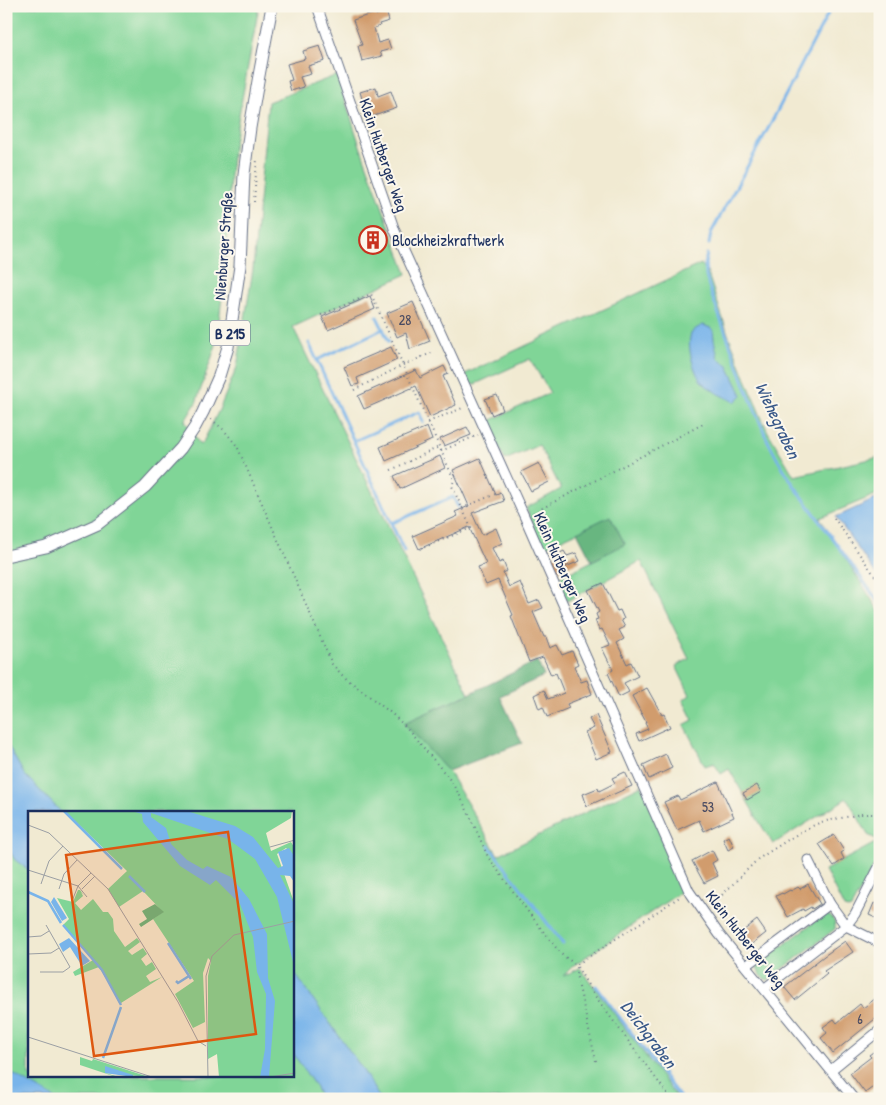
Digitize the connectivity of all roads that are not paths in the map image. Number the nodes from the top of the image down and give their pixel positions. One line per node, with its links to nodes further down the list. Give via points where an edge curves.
1 (272, 6): 3 (main road, Nienburger Straße / B 215, via 244,174 240,266 228,347 203,412 181,448 145,487 98,524 46,547)
2 (317, 6): 9 (street, Klein Hutberger Weg, via 395,231 689,891)
3 (10, 556)
4 (808, 860): 6 (street)
5 (880, 865): 7 (street)
6 (830, 904): 7 (street); 9 (street)
7 (846, 926): 8 (street); 10 (street)
8 (880, 943)
9 (746, 966): 10 (street, Klein Hutberger Weg)
10 (765, 988): 12 (street, Klein Hutberger Weg)
11 (880, 1030): 12 (street)
12 (831, 1070): 13 (street, Klein Hutberger Weg)
13 (854, 1099)

